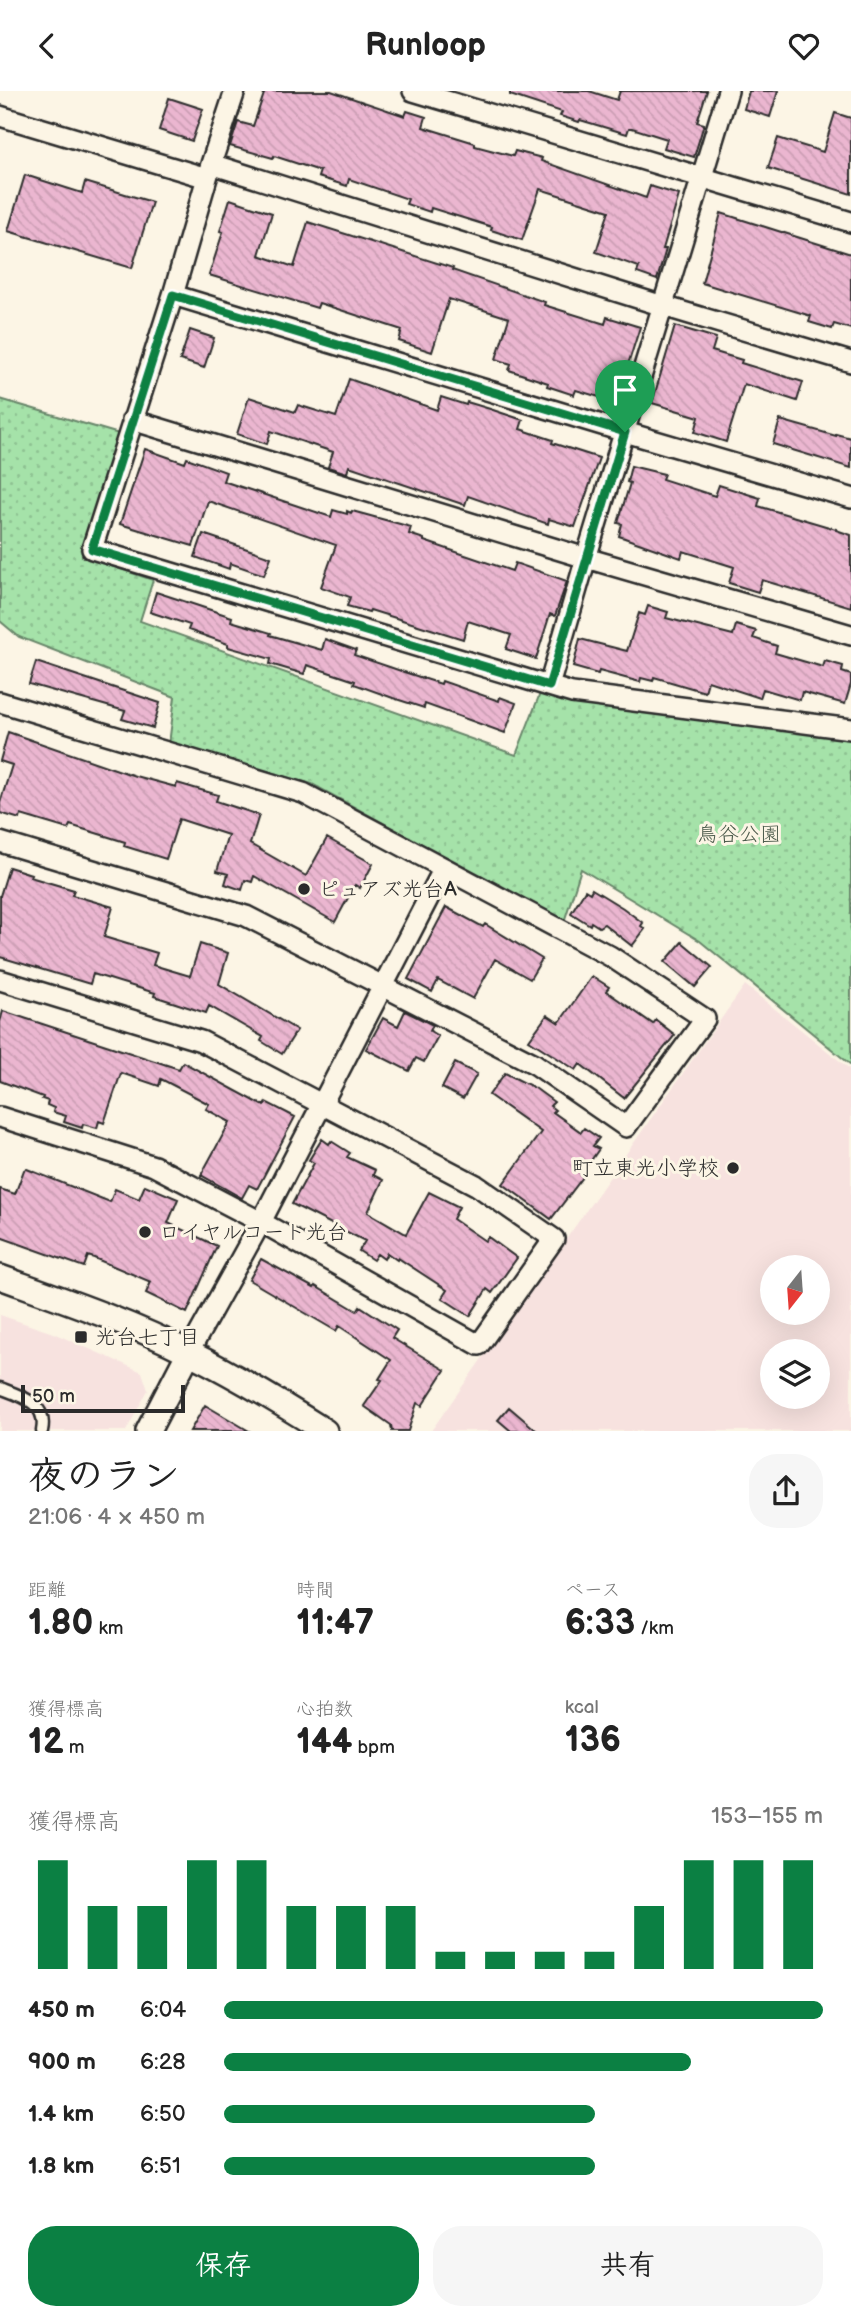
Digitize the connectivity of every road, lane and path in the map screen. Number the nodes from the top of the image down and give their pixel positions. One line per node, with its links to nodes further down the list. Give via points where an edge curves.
1 (235, 91): 5 (street)
2 (413, 91): 6 (street)
3 (728, 91): 6 (street)
4 (0, 116): 5 (street)
5 (209, 171): 8 (street); 9 (street)
6 (703, 178): 7 (street); 9 (street)
7 (851, 222)
8 (173, 295): 11 (street); 12 (street)
9 (663, 306): 10 (street); 12 (street)
10 (851, 362)
11 (132, 420): 14 (street); 16 (street, via 92,549)
12 (625, 432): 13 (street); 14 (street)
13 (851, 498)
14 (586, 558): 15 (street); 16 (street)
15 (851, 635)
16 (549, 686): 18 (street, via 572,693)
17 (0, 702): 20 (street, via 303,793)
18 (851, 729)
19 (0, 842): 22 (street, via 246,916)
20 (444, 868): 22 (street); 22 (street, via 610,956 705,1019 626,1127 535,1065)
21 (0, 979): 23 (street, via 201,1041)
22 (384, 986): 23 (street)
23 (321, 1103): 25 (street); 25 (street, via 476,1185 554,1239 479,1345)
24 (0, 1117): 25 (street, via 154,1165)
25 (261, 1222): 27 (street)
26 (1, 1282): 27 (street, via 86,1308)
27 (189, 1352): 30 (street); 31 (street)
28 (0, 1388): 29 (lane, via 36,1404 43,1416)
29 (43, 1431)
30 (148, 1431)
31 (325, 1431)

